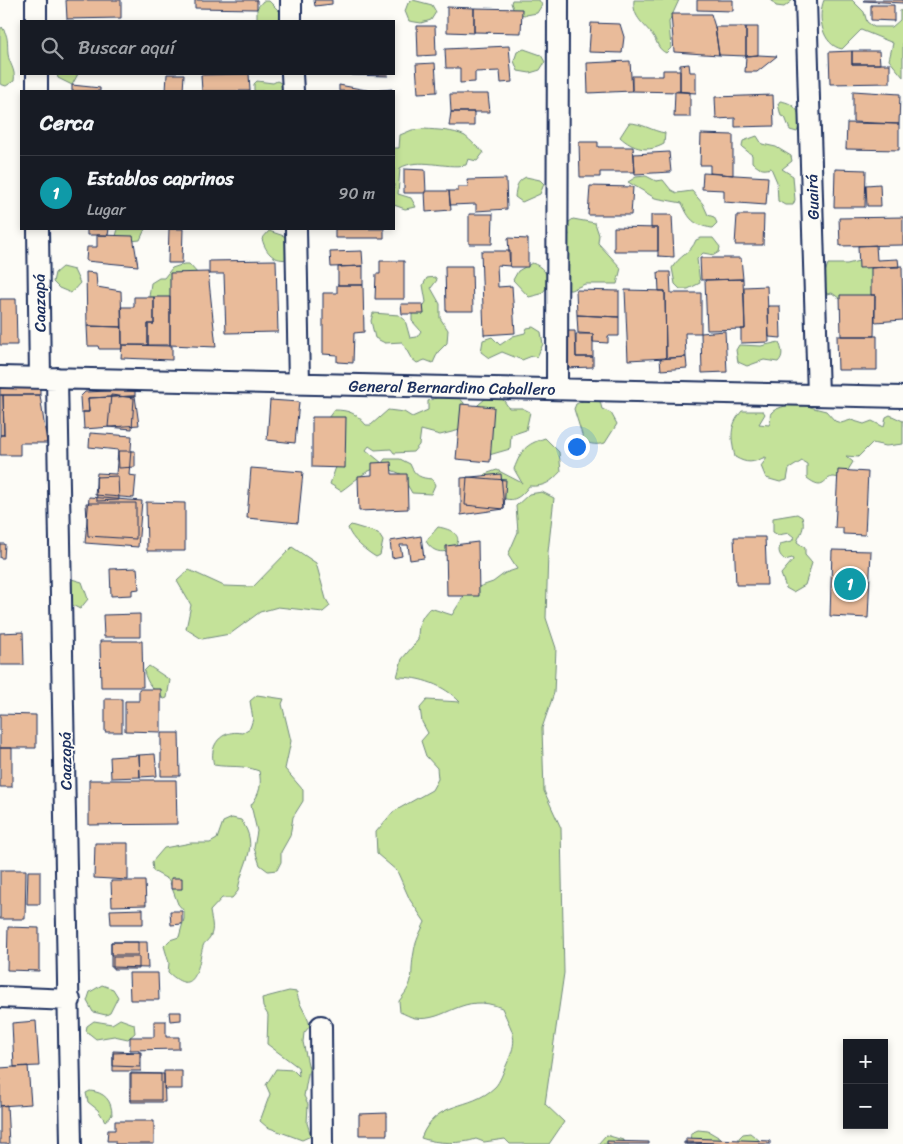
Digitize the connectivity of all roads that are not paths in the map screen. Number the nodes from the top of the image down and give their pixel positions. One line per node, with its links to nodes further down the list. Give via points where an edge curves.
1 (36, 0): 5 (street)
2 (291, 0): 6 (street)
3 (558, 0): 16 (street)
4 (806, 0): 17 (street, Guairá)
5 (36, 20)
6 (291, 20)
7 (37, 75): 9 (street)
8 (292, 75): 10 (street)
9 (37, 90)
10 (293, 90)
11 (38, 230): 14 (street, Caazapá)
12 (296, 230): 15 (street)
13 (0, 377): 14 (street, General Bernardino Caballero)
14 (48, 378): 15 (street, General Bernardino Caballero); 20 (street, Caazapá)
15 (299, 383): 16 (street, General Bernardino Caballero)
16 (557, 389): 17 (street, General Bernardino Caballero)
17 (818, 395): 18 (street, General Bernardino Caballero)
18 (903, 397)
19 (0, 997): 20 (street)
20 (70, 1000): 22 (street, Caazapá)
21 (321, 1026): 23 (street)
22 (71, 1144)
23 (322, 1144)

